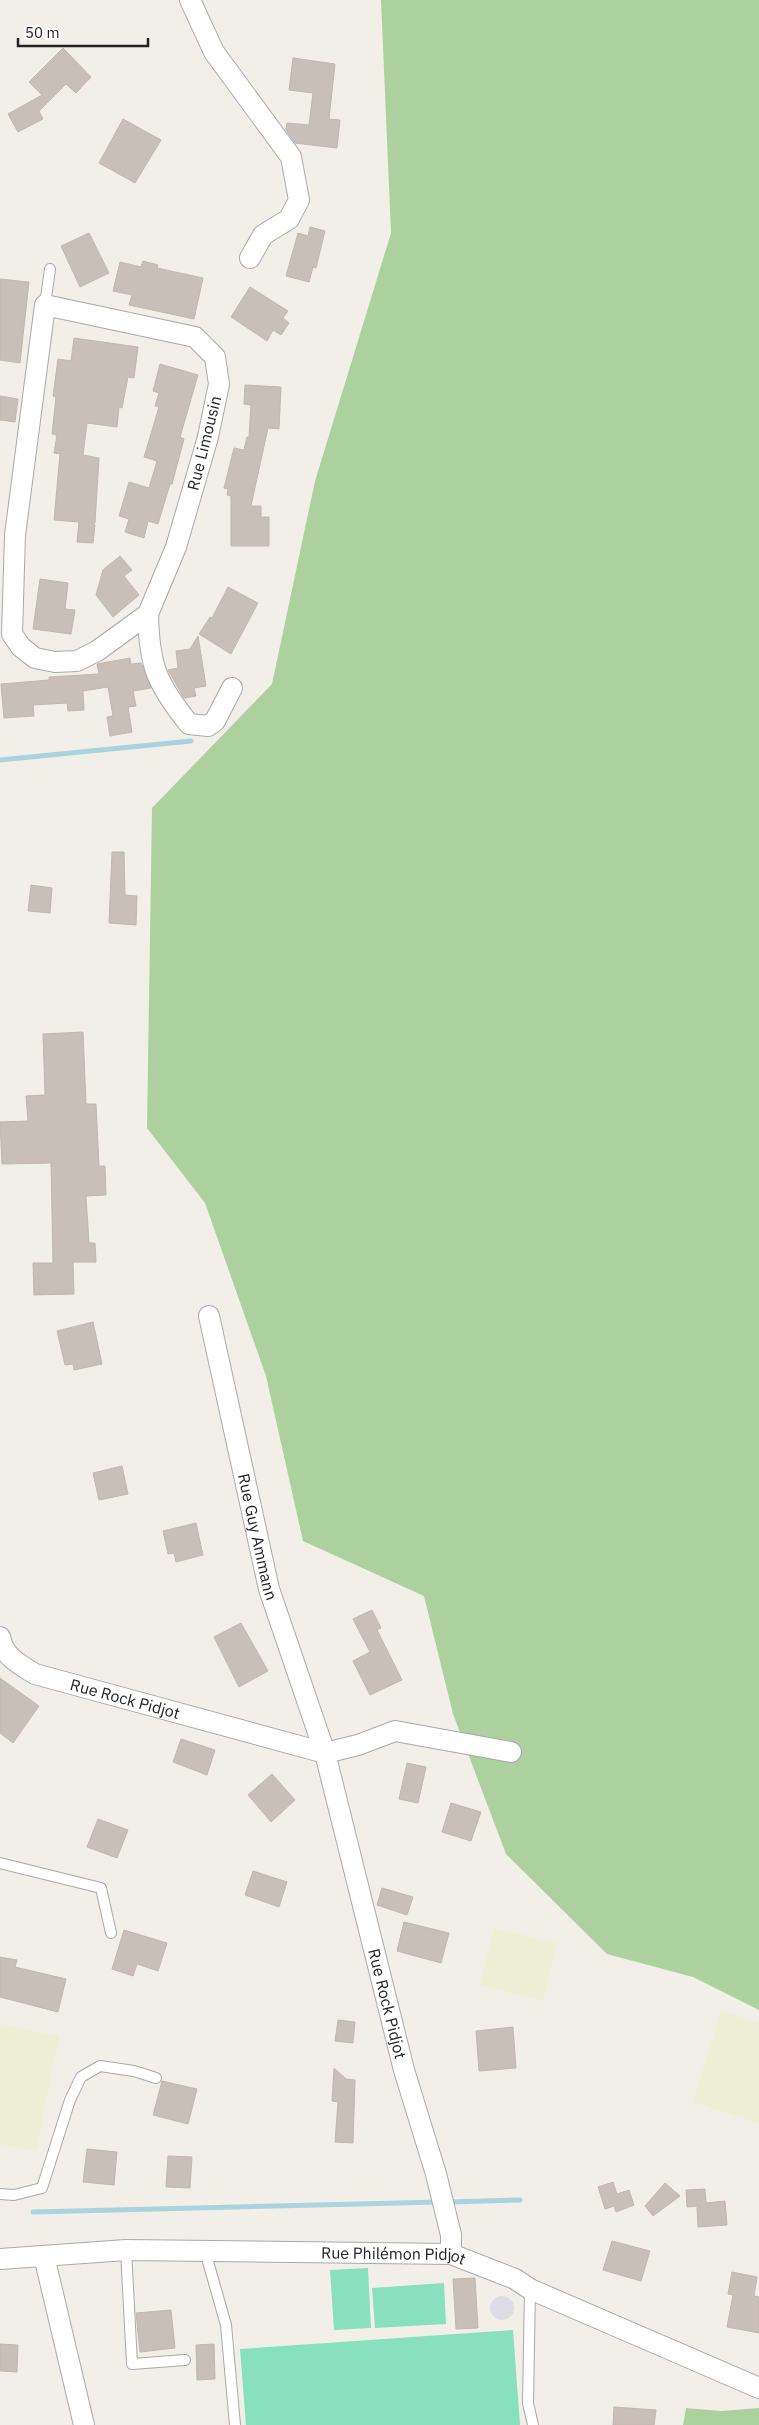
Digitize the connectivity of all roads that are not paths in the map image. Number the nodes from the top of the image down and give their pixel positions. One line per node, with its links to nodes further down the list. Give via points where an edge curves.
1 (190, 0): 2 (street, via 214,52 290,157 300,200 289,219 263,235)
2 (250, 258)
3 (50, 269): 4 (lane)
4 (45, 305): 5 (street); 6 (street, Rue Limousin, via 195,337 215,357 219,384 208,437 176,547)
5 (7, 534): 6 (street, via 12,634 20,648 35,658 55,662 77,661 98,651)
6 (148, 614): 7 (street, via 149,647 154,670 165,692 189,724 208,726 215,720)
7 (232, 688)
8 (209, 1316): 11 (street, Rue Guy Ammann, via 269,1589)
9 (0, 1637): 11 (street, Rue Rock Pidjot, via 2,1649 18,1664 36,1674)
10 (511, 1752): 11 (street, Rue Rock Pidjot, via 395,1731)
11 (325, 1753): 16 (street, Rue Rock Pidjot, via 404,2070 436,2174)
12 (0, 1864): 13 (lane, via 101,1888)
13 (111, 1933)
14 (156, 2078): 15 (lane, via 100,2066 81,2077 70,2100 42,2188 14,2195)
15 (0, 2194)
16 (451, 2245): 18 (street, Rue Philémon Pidjot); 21 (street, Rue Philémon Pidjot)
17 (126, 2250): 18 (street, Rue Philémon Pidjot); 19 (street, Rue Philémon Pidjot); 22 (lane, via 132,2364)
18 (205, 2251): 25 (lane, via 226,2325)
19 (44, 2256): 20 (street, Rue Philémon Pidjot); 24 (street)
20 (0, 2259)
21 (530, 2289): 23 (street, Rue Philémon Pidjot); 26 (lane, via 528,2403)
22 (185, 2360)
23 (759, 2388)
24 (84, 2425)
25 (235, 2425)
26 (533, 2425)

